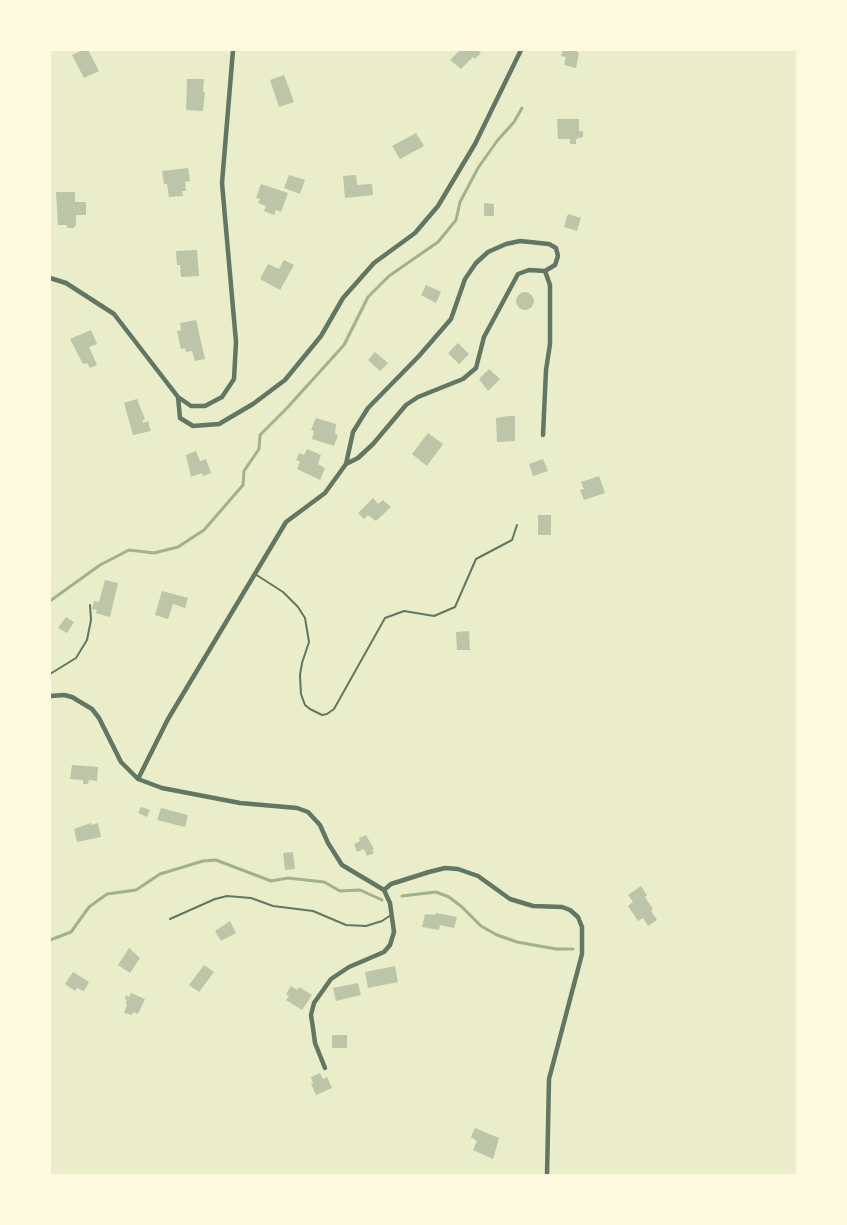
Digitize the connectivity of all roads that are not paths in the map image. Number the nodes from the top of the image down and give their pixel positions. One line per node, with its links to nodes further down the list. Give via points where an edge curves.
1 (233, 50): 5 (street, via 222,183 236,342 234,379 222,397 205,406 191,406)
2 (521, 50): 5 (street, via 475,144 438,206 415,233 374,263 343,298 321,336 285,380 219,424 193,426 180,417)
3 (545, 271): 6 (street, via 550,285 550,344); 7 (street, via 518,273 484,337 476,368 463,379 406,405 373,444); 7 (street, via 555,265 558,256 556,248 549,244 506,244 476,262 465,279 451,319 368,408 353,432)
4 (50, 278): 5 (street, via 66,283 114,314)
5 (178, 398)
6 (543, 435)
7 (346, 464): 9 (street, via 325,493 286,522)
8 (517, 525): 9 (lane, via 512,540 476,559 455,607 434,616 404,610 385,618 334,709 322,715 305,705 301,694 300,675 309,642 305,618 283,592)
9 (255, 574): 13 (street)
10 (90, 605): 11 (lane, via 87,640 76,658)
11 (50, 674)
12 (50, 696): 13 (street, via 72,697 92,709 121,762)
13 (138, 778): 14 (street, via 162,788 308,812 320,825 342,865)
14 (384, 890): 15 (street); 18 (street, via 429,872 458,868 478,876 510,899 533,906 562,907 578,917 582,954 548,1086)
15 (391, 915): 16 (lane, via 366,926 346,925 313,911 227,896); 17 (street, via 394,932 390,945 331,979 314,1003 311,1015 315,1043)
16 (170, 919)
17 (325, 1068)
18 (548, 1176)

